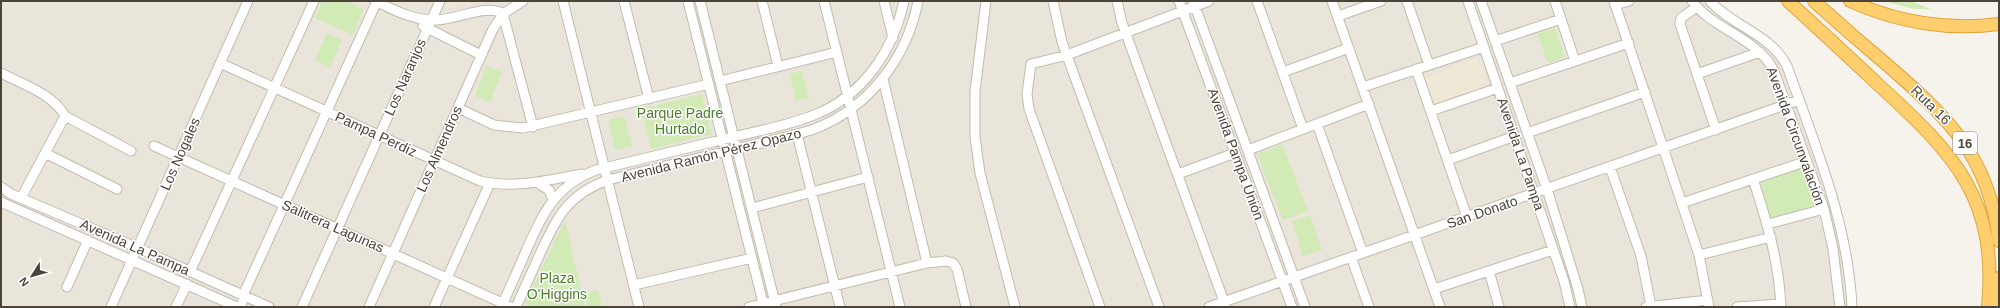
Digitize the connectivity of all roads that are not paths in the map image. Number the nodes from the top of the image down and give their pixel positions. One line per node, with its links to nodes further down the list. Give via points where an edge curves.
1 (248, 1): 54 (street, Los Nogales)
2 (314, 1): 66 (street)
3 (376, 1): 37 (street); 77 (street)
4 (440, 1): 40 (street, Los Naranjos)
5 (523, 1): 35 (street, Los Almendros)
6 (563, 1): 78 (street)
7 (624, 1): 70 (street)
8 (688, 1): 64 (street)
9 (700, 1): 62 (street)
10 (762, 1): 56 (street)
11 (824, 1): 49 (street)
12 (884, 1): 44 (street)
13 (918, 1): 61 (street, Avenida Ramón Pérez Opazo, via 906,43)
14 (986, 1): 173 (street, via 975,91 975,137 980,173)
15 (1053, 1): 52 (street, via 1058,30)
16 (1117, 1): 43 (street)
17 (1179, 1): 36 (street, Avenida Pampa Unión)
18 (1209, 1): 33 (street)
19 (1257, 1): 58 (street)
20 (1332, 1): 38 (street)
21 (1382, 1): 38 (street)
22 (1407, 1): 55 (street)
23 (1468, 1): 47 (street, Avenida La Pampa)
24 (1481, 1): 45 (street, Avenida La Pampa)
25 (1555, 1): 39 (street)
26 (1629, 1): 32 (street)
27 (1710, 1): 71 (street, Avenida Circunvalación, via 1776,49 1787,66)
28 (1788, 1): 188 (highway, via 1920,123 1945,150 1962,174 1976,204 1986,235 1989,269)
29 (1814, 1): 130 (highway, Ruta 16 / 16, via 1918,92 1954,128 1982,175 1992,201)
30 (1850, 1): 41 (highway, via 1885,14 1930,24)
31 (904, 2): 44 (street, Avenida Ramón Pérez Opazo)
32 (1614, 3): 46 (street)
33 (1194, 4): 36 (street); 94 (street, Avenida Pampa Unión)
34 (1694, 4): 50 (street, Avenida Circunvalación); 60 (street, via 1679,22)
35 (506, 8): 40 (street); 51 (street, Los Almendros); 81 (street)
36 (1183, 11): 43 (street); 96 (street, Avenida Pampa Unión)
37 (407, 16): 40 (street); 42 (street)
38 (1338, 16): 48 (street)
39 (1561, 19): 45 (street); 53 (street)
40 (431, 20): 42 (street, Los Naranjos)
41 (1999, 24)
42 (427, 29): 51 (street); 86 (street, Los Naranjos)
43 (1126, 32): 52 (street); 105 (street)
44 (893, 38): 69 (street, Avenida Ramón Pérez Opazo, via 875,68)
45 (1495, 41): 63 (street, Avenida La Pampa)
46 (1629, 43): 53 (street); 68 (street)
47 (1484, 47): 55 (street); 67 (street, Avenida La Pampa)
48 (1349, 48): 58 (street); 65 (street)
49 (837, 52): 56 (street); 69 (street)
50 (1760, 52): 60 (street); 73 (street, Avenida Circunvalación, via 1774,71)
51 (481, 55): 74 (street, Los Almendros)
52 (1067, 55): 174 (street, via 1031,64 1027,94 1029,109); 175 (street)
53 (1575, 61): 63 (street)
54 (220, 63): 66 (street, Pampa Perdiz); 98 (street, Los Nogales)
55 (1429, 65): 57 (street)
56 (778, 66): 62 (street)
57 (1416, 69): 65 (street); 76 (street)
58 (1283, 72): 82 (street)
59 (1, 73): 79 (street, via 52,101 61,108)
60 (1696, 74): 83 (street)
61 (883, 79): 75 (street, Avenida Ramón Pérez Opazo); 139 (street)
62 (720, 81): 88 (street)
63 (1510, 83): 84 (street, Avenida La Pampa)
64 (709, 84): 70 (street); 89 (street)
65 (1362, 86): 72 (street)
66 (274, 88): 77 (street, Pampa Perdiz); 109 (street)
67 (1498, 88): 76 (street); 87 (street, Avenida La Pampa)
68 (1645, 92): 84 (street); 92 (street)
69 (848, 96): 75 (street); 88 (street, Avenida Ramón Pérez Opazo, via 805,119)
70 (649, 99): 78 (street)
71 (1799, 100): 73 (street, San Donato); 187 (street, Avenida Circunvalación, via 1840,222)
72 (1369, 104): 80 (street); 127 (street)
73 (1786, 105): 83 (street, San Donato); 101 (street, Avenida Circunvalación)
74 (458, 108): 81 (street, via 494,124 513,128); 100 (street, Los Almendros)
75 (851, 108): 85 (street, Avenida Ramón Pérez Opazo, via 822,125); 106 (street)
76 (1430, 111): 99 (street)
77 (327, 112): 86 (street, Pampa Perdiz); 121 (street)
78 (591, 113): 81 (street); 103 (street)
79 (65, 116): 93 (street); 97 (street)
80 (1317, 124): 82 (street); 133 (street)
81 (533, 127)
82 (1303, 129): 94 (street)
83 (1716, 130): 92 (street, San Donato)
84 (1527, 133): 114 (street, Avenida La Pampa)
85 (796, 134): 91 (street, Avenida Ramón Pérez Opazo); 115 (street)
86 (379, 136): 100 (street, Pampa Perdiz); 126 (street, Los Naranjos)
87 (1515, 136): 99 (street); 116 (street, Avenida La Pampa)
88 (734, 137): 89 (street, Avenida Ramón Pérez Opazo); 91 (street)
89 (722, 139): 95 (street); 103 (street, Avenida Ramón Pérez Opazo)
90 (154, 146): 98 (street, Salitrera Lagunas)
91 (737, 148): 95 (street, Avenida Ramón Pérez Opazo); 122 (street)
92 (1664, 148): 102 (street, San Donato); 120 (street)
93 (131, 150)
94 (1248, 150): 143 (street, Avenida Pampa Unión)
95 (725, 151): 108 (street, Avenida Ramón Pérez Opazo); 137 (street)
96 (1235, 153): 105 (street); 146 (street, Avenida Pampa Unión)
97 (46, 154): 113 (street); 117 (street)
98 (178, 157): 109 (street, Salitrera Lagunas); 131 (street, Los Nogales)
99 (1448, 160): 124 (street)
100 (434, 161): 111 (street, Pampa Perdiz); 134 (street, Los Almendros)
101 (1807, 162): 107 (street); 123 (street, Avenida Circunvalación)
102 (1610, 167): 114 (street, San Donato); 184 (street, via 1641,256)
103 (605, 168): 104 (street, Avenida Ramón Pérez Opazo); 108 (street)
104 (588, 174): 110 (street, Pampa Perdiz); 118 (street, Avenida Ramón Pérez Opazo, via 569,185)
105 (1178, 174): 155 (street)
106 (868, 178): 115 (street); 140 (street)
107 (1753, 179): 120 (street); 125 (street)
108 (608, 180): 148 (street); 167 (street, Avenida Ramón Pérez Opazo, via 581,193 559,214)
109 (232, 181): 121 (street, Salitrera Lagunas); 142 (street)
110 (536, 182): 111 (street, Pampa Perdiz, via 509,185); 118 (street, via 549,190)
111 (490, 183): 144 (street)
112 (1, 187): 117 (street, Avenida La Pampa)
113 (116, 189)
114 (1546, 189): 116 (street, San Donato); 183 (street, Avenida La Pampa)
115 (811, 192): 122 (street); 149 (street)
116 (1534, 193): 124 (street, San Donato); 132 (street, Avenida La Pampa)
117 (21, 198): 131 (street, Avenida La Pampa)
118 (553, 200): 158 (street, Avenida Ramón Pérez Opazo, via 541,219)
119 (1, 202): 129 (street, Avenida La Pampa)
120 (1682, 203): 135 (street)
121 (284, 205): 126 (street, Salitrera Lagunas); 152 (street)
122 (752, 208): 154 (street)
123 (1824, 209): 125 (street); 186 (street, Avenida Circunvalación, via 1833,249)
124 (1468, 217): 127 (street, San Donato)
125 (1768, 224): 128 (street)
126 (337, 228): 134 (street, Salitrera Lagunas); 164 (street, Los Naranjos)
127 (1415, 235): 133 (street, San Donato); 151 (street)
128 (1771, 236): 135 (street); 157 (street)
129 (88, 240): 138 (street, Avenida La Pampa); 150 (street)
130 (1999, 241)
131 (138, 248): 138 (street, Los Nogales); 142 (street, Avenida La Pampa)
132 (1553, 250): 141 (street); 182 (street, Avenida La Pampa)
133 (1363, 253): 136 (street, San Donato)
134 (393, 254): 144 (street, Salitrera Lagunas); 165 (street, Los Almendros)
135 (1699, 255): 153 (street)
136 (1351, 257): 143 (street, San Donato); 179 (street)
137 (752, 258): 148 (street); 156 (street)
138 (132, 260): 147 (street, Avenida La Pampa); 159 (street, Los Nogales)
139 (927, 263): 140 (street); 172 (street, via 953,263 957,269)
140 (892, 271): 149 (street); 171 (street)
141 (1489, 271): 151 (street); 181 (street)
142 (190, 272): 152 (street, Avenida La Pampa)
143 (1294, 277): 146 (street, San Donato); 178 (street, Avenida Pampa Unión)
144 (447, 278): 158 (street, Salitrera Lagunas); 166 (street)
145 (1999, 278): 189 (highway)
146 (1282, 282): 155 (street, San Donato); 177 (street, Avenida Pampa Unión)
147 (187, 284): 160 (street); 161 (street, Avenida La Pampa)
148 (634, 285): 168 (street)
149 (834, 286): 154 (street); 170 (street)
150 (67, 287)
151 (1434, 288): 180 (street)
152 (243, 295): 162 (street); 163 (street, Avenida La Pampa)
153 (1708, 303): 184 (street)
154 (776, 304): 156 (street)
155 (1225, 304): 176 (street, San Donato)
156 (764, 305): 169 (street)
157 (1781, 305): 185 (street)
158 (505, 306)
159 (111, 307)
160 (176, 307)
161 (238, 307)
162 (241, 307)
163 (269, 307)
164 (302, 307)
165 (369, 307)
166 (434, 307)
167 (516, 307)
168 (639, 307)
169 (749, 307)
170 (840, 307)
171 (900, 307)
172 (966, 307)
173 (1015, 307)
174 (1100, 307)
175 (1159, 307)
176 (1209, 307)
177 (1292, 307)
178 (1305, 307)
179 (1369, 307)
180 (1440, 307)
181 (1499, 307)
182 (1570, 307)
183 (1582, 307)
184 (1648, 307)
185 (1737, 307)
186 (1840, 307)
187 (1852, 307)
188 (1988, 307)
189 (1994, 307)

